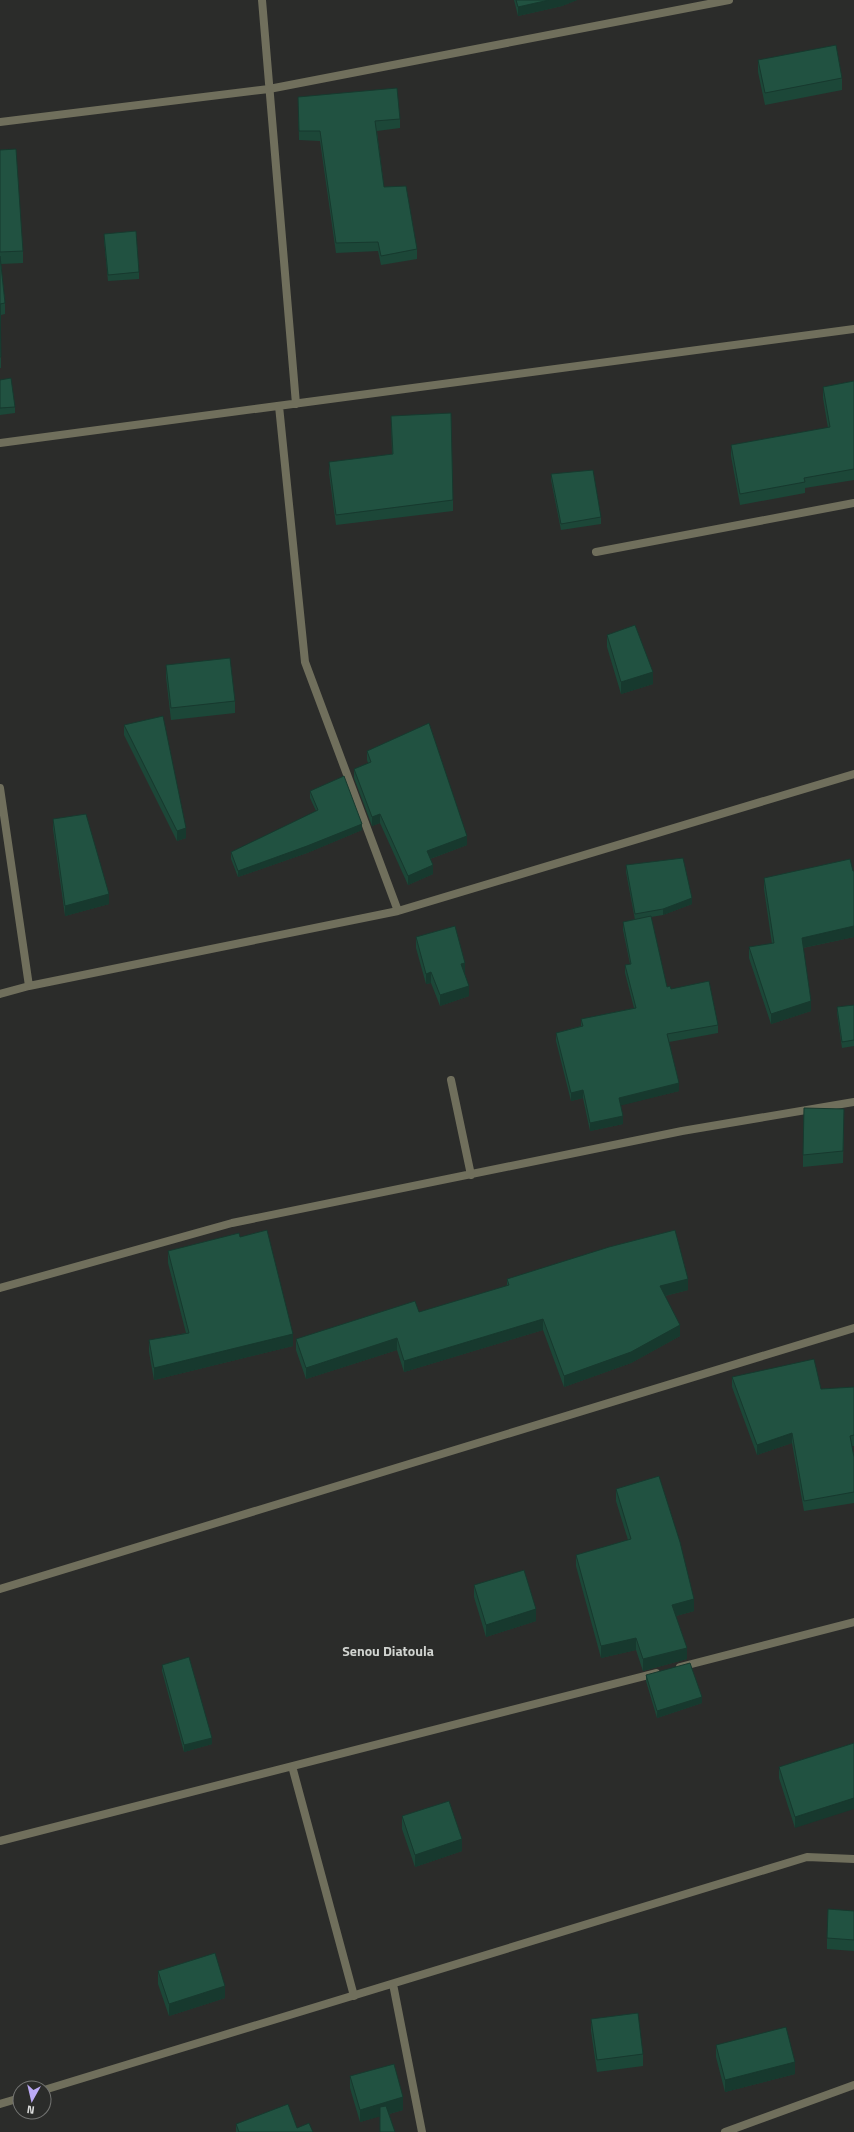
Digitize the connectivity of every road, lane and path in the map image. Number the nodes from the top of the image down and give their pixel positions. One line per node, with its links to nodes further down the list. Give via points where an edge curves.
1 (262, 0): 3 (street)
2 (729, 0): 3 (street)
3 (269, 89): 4 (street); 6 (street)
4 (0, 122)
5 (854, 329): 6 (street)
6 (296, 404): 7 (street)
7 (278, 406): 8 (street); 13 (street, via 305,662)
8 (0, 443)
9 (854, 503): 10 (street)
10 (596, 552)
11 (854, 774): 13 (street)
12 (0, 788): 14 (street)
13 (398, 911): 14 (street)
14 (29, 986): 15 (street)
15 (0, 994)
16 (452, 1080): 18 (street)
17 (854, 1102): 18 (street, via 682,1132)
18 (471, 1174): 19 (street, via 232,1223)
19 (0, 1288)
20 (854, 1328): 21 (street)
21 (0, 1590)
22 (854, 1622): 23 (street)
23 (292, 1766): 24 (street); 27 (street)
24 (0, 1841)
25 (854, 1859): 26 (street, via 807,1857)
26 (393, 1984): 27 (street); 32 (street)
27 (354, 1996): 29 (street)
28 (854, 2085): 33 (street)
29 (52, 2088)
30 (12, 2100): 31 (street)
31 (0, 2104)
32 (422, 2132)
33 (725, 2132)

